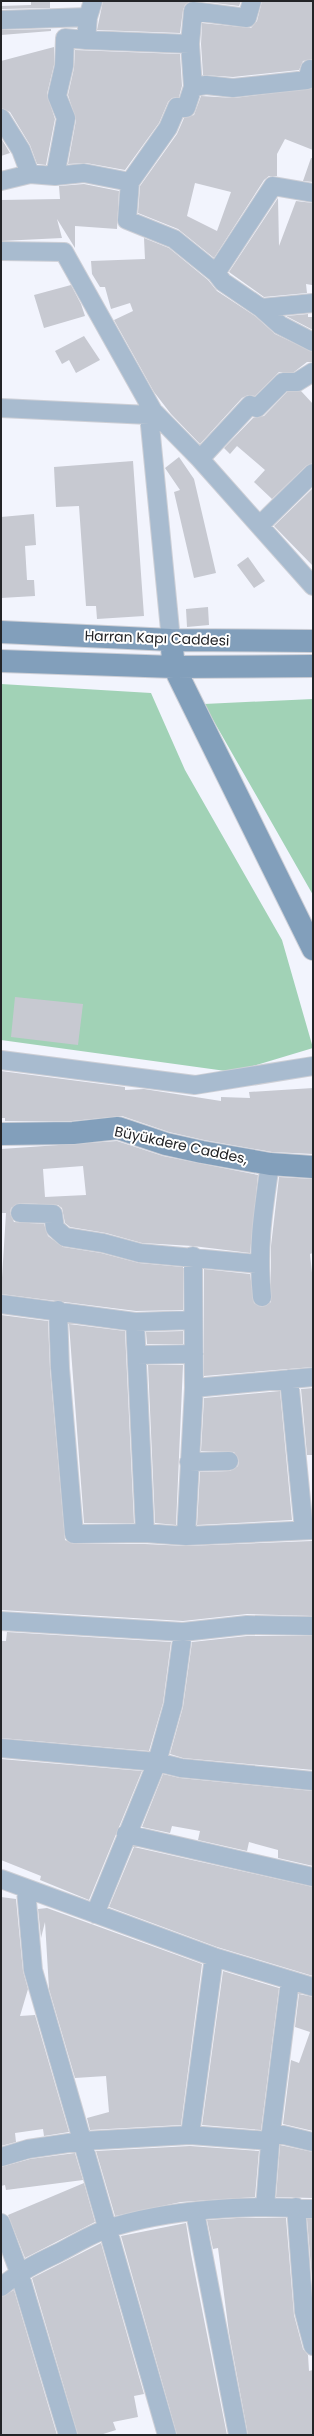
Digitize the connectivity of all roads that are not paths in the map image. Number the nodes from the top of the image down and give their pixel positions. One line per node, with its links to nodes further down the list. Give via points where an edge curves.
1 (252, 1): 5 (street, via 247,18 193,11)
2 (91, 9): 3 (street); 4 (street)
3 (1, 20)
4 (86, 40): 5 (street); 10 (street, via 65,38 64,66 57,96 66,118)
5 (190, 44): 7 (street)
6 (313, 70): 7 (street, via 310,69 307,80 233,88 206,85)
7 (193, 87): 12 (street, via 186,108 177,107 168,128)
8 (1, 118): 9 (street, via 21,150)
9 (30, 174): 10 (street); 11 (street)
10 (56, 176): 12 (street, via 84,173)
11 (1, 181)
12 (130, 182): 15 (street, via 127,220 174,239)
13 (313, 193): 15 (street, via 273,186)
14 (1, 251): 21 (street, via 64,252)
15 (216, 273): 17 (street, via 223,282)
16 (313, 303): 17 (street)
17 (260, 308): 18 (street, via 280,325)
18 (313, 342)
19 (313, 372): 22 (street, via 297,382 282,382 257,408 250,406)
20 (1, 408): 21 (street)
21 (151, 413): 22 (street); 27 (street)
22 (200, 459): 24 (street)
23 (313, 473): 24 (street)
24 (260, 525): 25 (street)
25 (313, 586)
26 (1, 632): 27 (street, Harran Kapı Caddesi)
27 (171, 640): 28 (street, Harran Kapı Caddesi); 31 (street)
28 (313, 641)
29 (1, 661): 31 (street, Harran Kapı Caddesi)
30 (313, 666): 31 (street, Harran Kapı Caddesi)
31 (174, 667): 32 (street)
32 (313, 949)
33 (1, 1060): 34 (street, via 195,1086)
34 (313, 1066)
35 (1, 1134): 36 (street, Büyükdere Caddes,, via 72,1133 118,1128 166,1144)
36 (270, 1164): 37 (street, Büyükdere Caddes,); 40 (street, via 261,1220)
37 (313, 1167)
38 (20, 1213): 39 (street, via 53,1214 55,1228 65,1237 103,1243 140,1253)
39 (193, 1256): 40 (street); 44 (street)
40 (258, 1264): 41 (street)
41 (262, 1297)
42 (1, 1304): 43 (street)
43 (58, 1310): 45 (street); 54 (street, via 60,1368 74,1534)
44 (193, 1320): 45 (street); 46 (street)
45 (135, 1322): 47 (street)
46 (194, 1354): 47 (street); 50 (street)
47 (137, 1355): 54 (street)
48 (313, 1377): 49 (street)
49 (289, 1379): 50 (street); 53 (street)
50 (194, 1388): 52 (street)
51 (229, 1461): 52 (street)
52 (189, 1462): 55 (street)
53 (308, 1530): 55 (street)
54 (145, 1533): 55 (street)
55 (186, 1536)
56 (1, 1620): 58 (street)
57 (313, 1626): 58 (street, via 247,1625)
58 (182, 1632): 60 (street, via 173,1705)
59 (1, 1748): 60 (street)
60 (156, 1762): 61 (street, via 181,1768); 62 (street)
61 (313, 1781)
62 (126, 1834): 63 (street); 66 (street)
63 (313, 1877)
64 (1, 1879): 65 (street)
65 (26, 1890): 66 (street); 72 (street, via 33,1970)
66 (95, 1914): 67 (street)
67 (214, 1957): 68 (street); 70 (street)
68 (290, 1981): 69 (street); 71 (street)
69 (313, 1987)
70 (190, 2134): 71 (street); 72 (street)
71 (271, 2136): 73 (street); 75 (street)
72 (82, 2141): 74 (street, via 28,2149); 79 (street)
73 (313, 2142)
74 (1, 2157)
75 (264, 2207): 76 (street); 77 (street)
76 (304, 2208): 82 (street, via 304,2312)
77 (195, 2212): 79 (street, via 150,2218); 85 (street)
78 (1, 2223): 80 (street)
79 (106, 2229): 80 (street); 84 (street)
80 (19, 2272): 81 (street); 83 (street)
81 (1, 2287)
82 (313, 2346)
83 (68, 2435)
84 (167, 2435)
85 (238, 2435)

